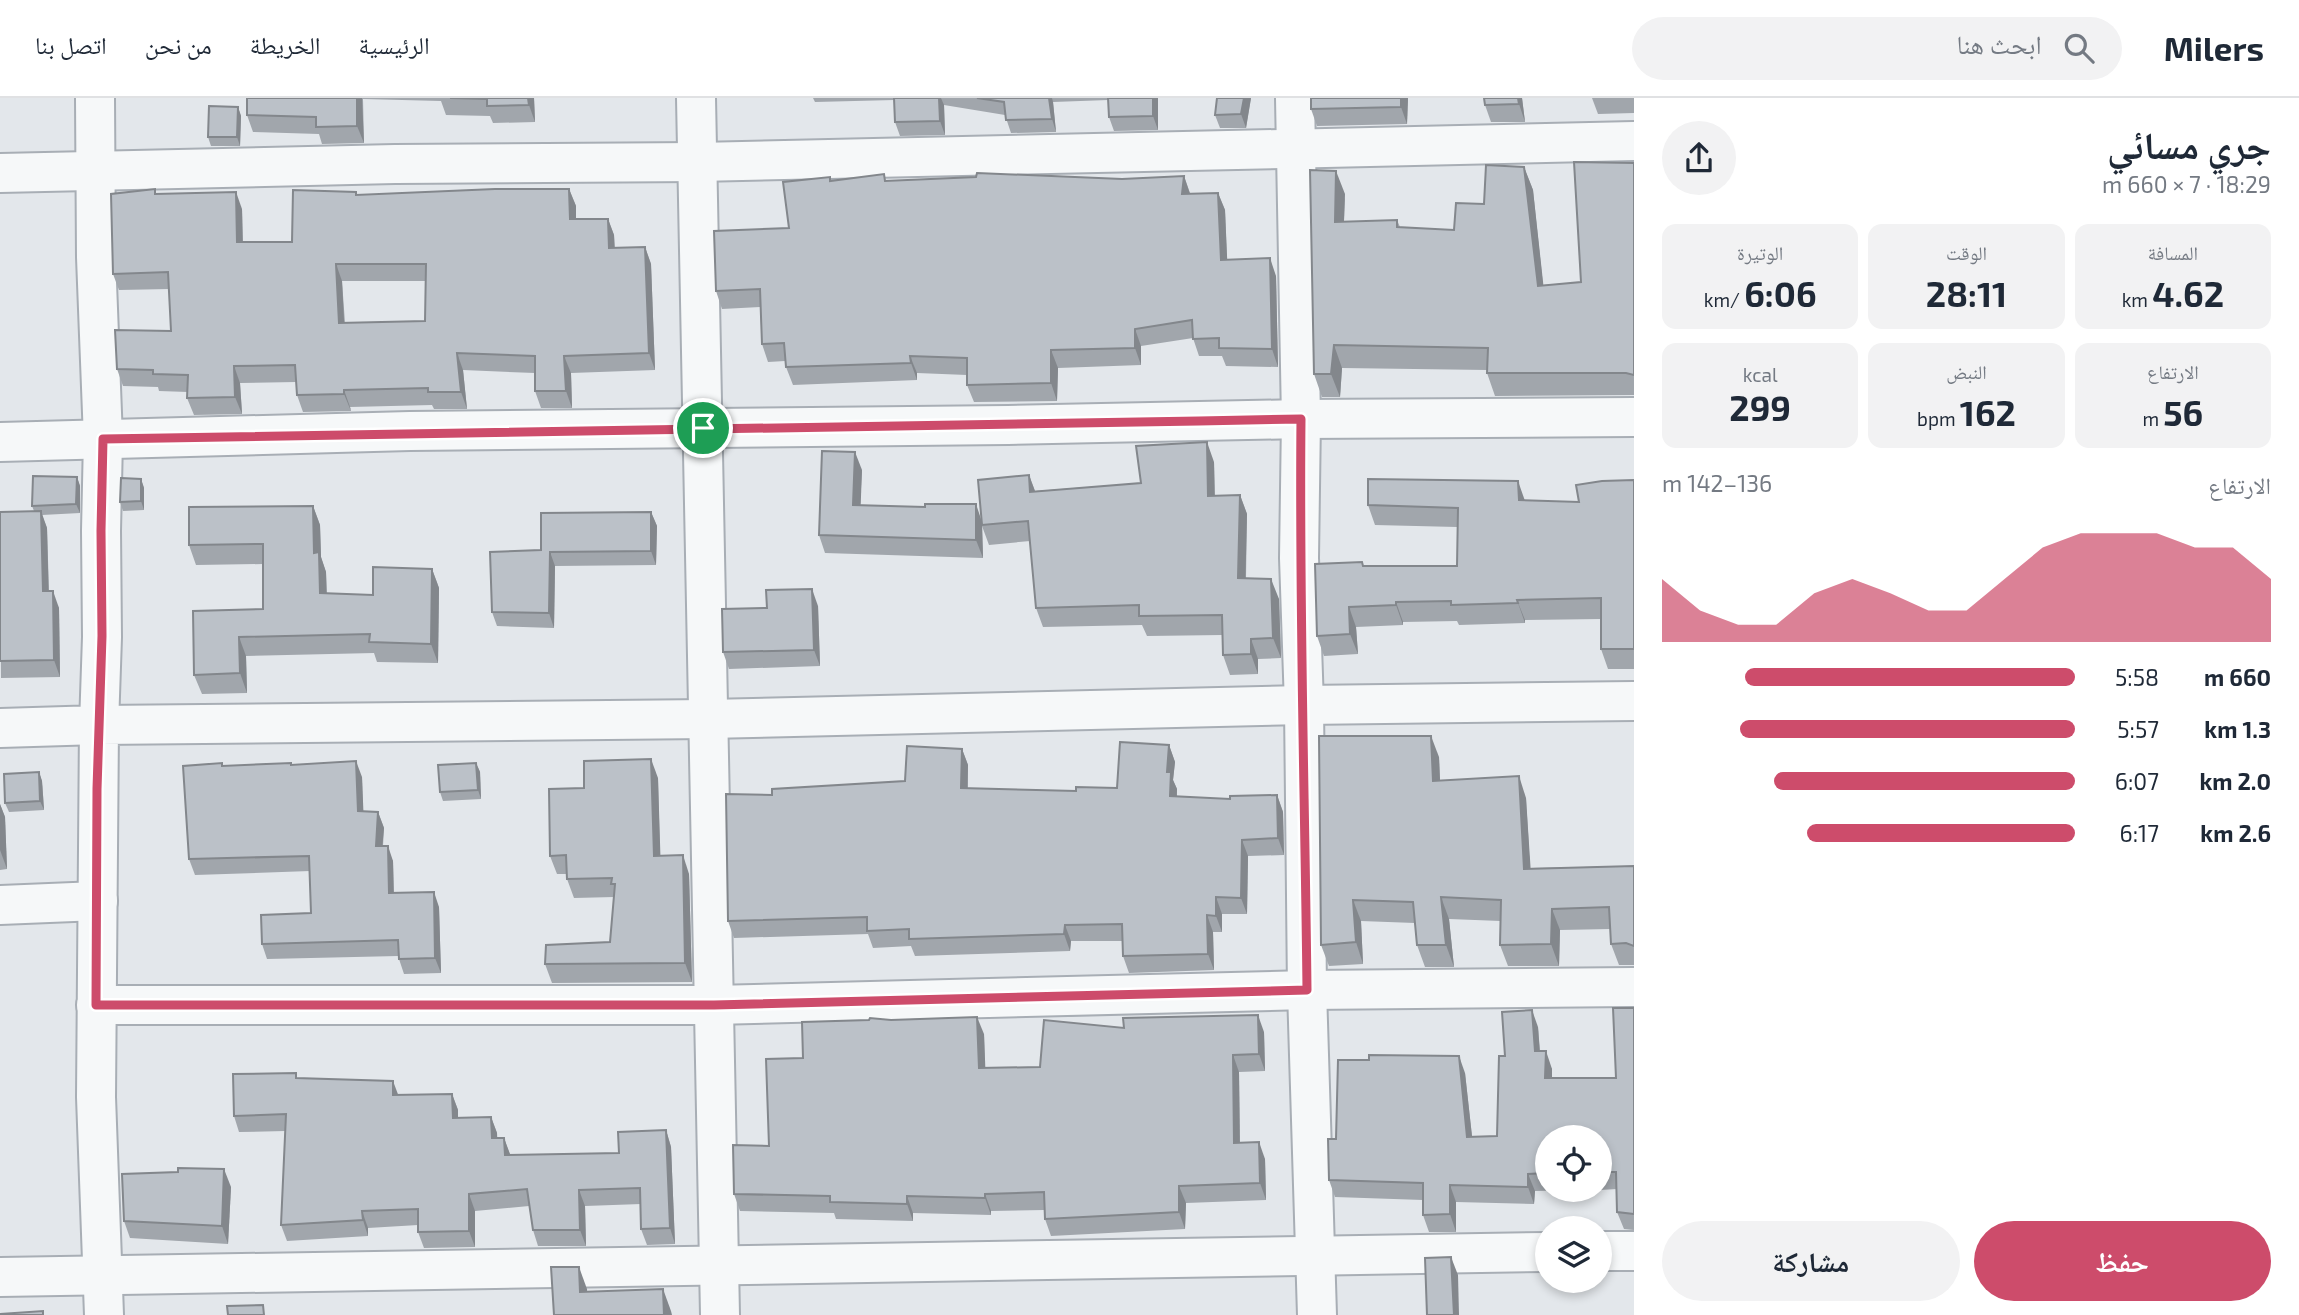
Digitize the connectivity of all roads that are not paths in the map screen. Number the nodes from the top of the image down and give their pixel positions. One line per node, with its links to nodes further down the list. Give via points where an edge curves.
1 (95, 98): 7 (street)
2 (696, 98): 6 (street)
3 (1295, 98): 5 (street)
4 (1634, 141): 5 (street)
5 (1297, 149): 6 (street); 10 (street)
6 (698, 162): 7 (street); 11 (street)
7 (96, 170): 8 (street); 12 (street)
8 (0, 173)
9 (1634, 417): 10 (street)
10 (1301, 419): 11 (street); 15 (street)
11 (703, 428): 12 (street); 16 (street)
12 (103, 439): 13 (street); 17 (street)
13 (0, 442)
14 (1634, 701): 15 (street)
15 (1304, 705): 16 (street); 22 (street)
16 (708, 719): 17 (street); 24 (street)
17 (99, 725): 18 (street); 19 (street)
18 (0, 728)
19 (98, 901): 20 (street); 23 (street)
20 (0, 905)
21 (1634, 988): 22 (street)
22 (1307, 990): 24 (street); 28 (street)
23 (96, 1005): 24 (street); 30 (street)
24 (714, 1005): 29 (street)
25 (1612, 1251): 26 (street)
26 (1634, 1251)
27 (1535, 1252): 28 (street)
28 (1315, 1257): 29 (street); 34 (street)
29 (720, 1266): 30 (street); 33 (street)
30 (103, 1276): 31 (street); 32 (street)
31 (0, 1277)
32 (104, 1315)
33 (720, 1315)
34 (1317, 1315)

